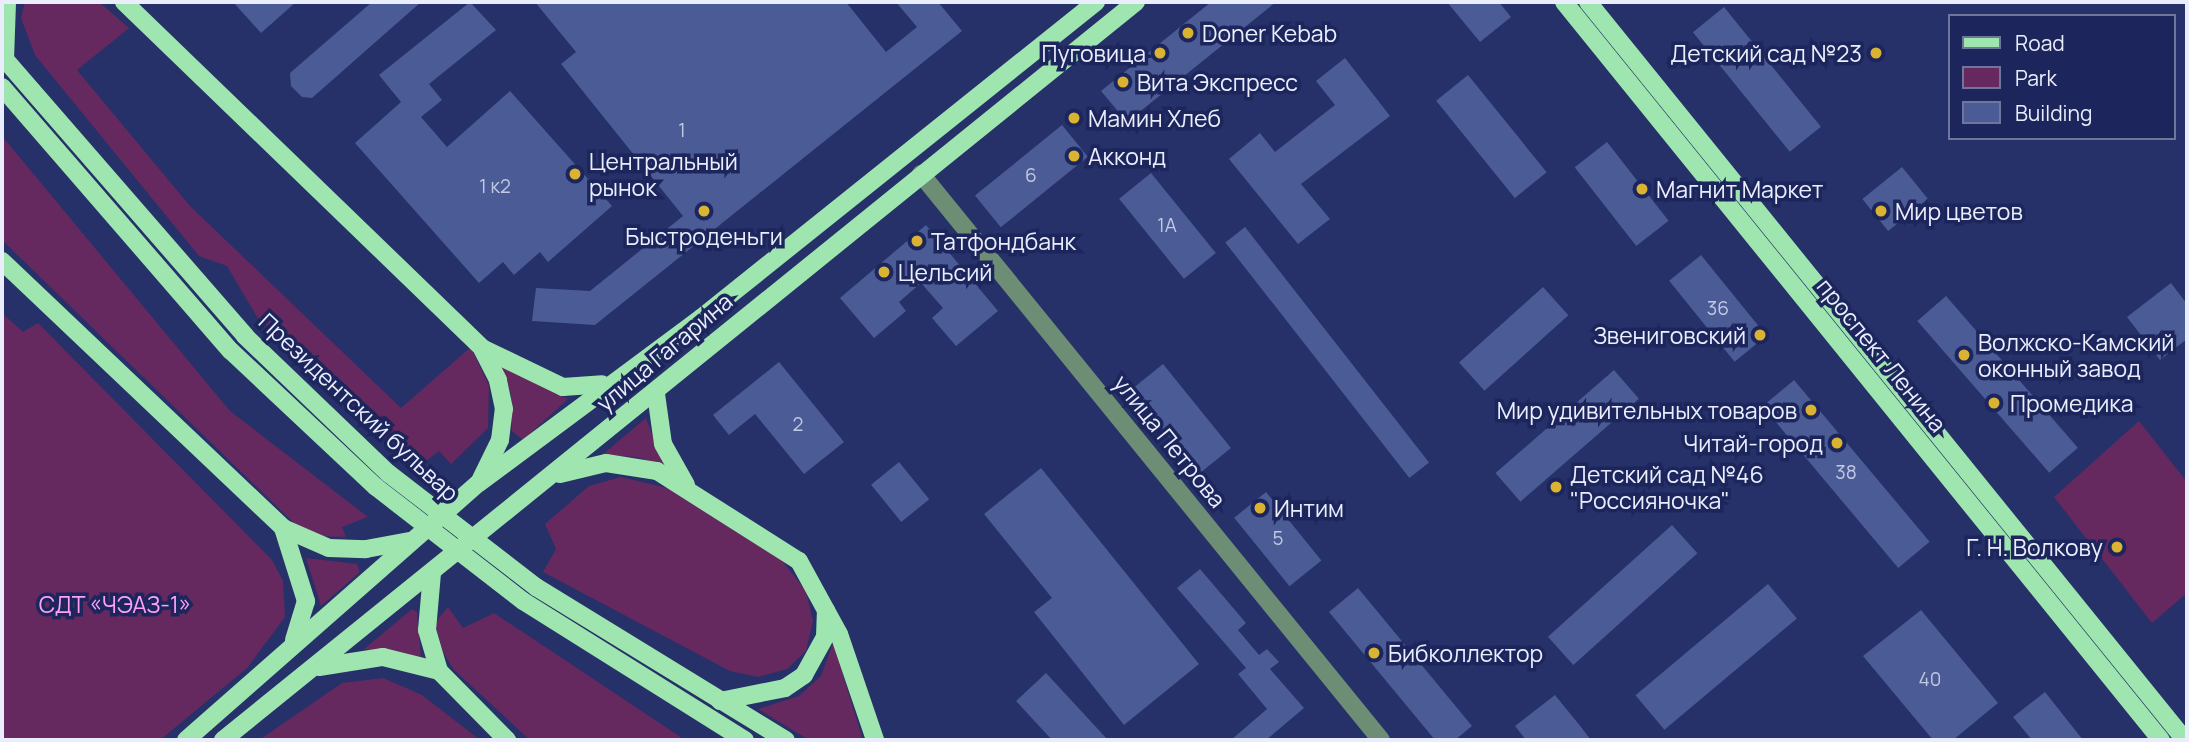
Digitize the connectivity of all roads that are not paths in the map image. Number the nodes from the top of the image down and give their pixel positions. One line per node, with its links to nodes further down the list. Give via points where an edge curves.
1 (7, 2): 7 (main road)
2 (124, 2): 12 (main road)
3 (1096, 2): 9 (main road, улица Гагарина)
4 (1136, 2): 10 (main road, улица Гагарина)
5 (1564, 2): 35 (main road, проспект Ленина)
6 (1588, 2): 36 (main road, проспект Ленина)
7 (3, 58): 25 (main road, Президентский бульвар, bridge, via 245,336 388,473 536,587)
8 (2, 87): 26 (main road, Президентский бульвар, bridge, via 231,351 376,487 523,601)
9 (906, 155): 10 (main road); 13 (main road, улица Гагарина, via 701,318)
10 (921, 174): 14 (main road, улица Гагарина); 34 (street, улица Петрова)
11 (2, 261): 18 (main road)
12 (482, 348): 13 (main road, via 562,387); 16 (main road, via 498,380 504,410 499,439)
13 (609, 383): 16 (main road, улица Гагарина)
14 (656, 394): 15 (main road, улица Гагарина); 17 (main road, via 663,444)
15 (547, 479): 17 (main road, via 606,463 644,468); 20 (main road, улица Гагарина)
16 (479, 483): 19 (main road, улица Гагарина)
17 (686, 485): 21 (main road, via 799,561)
18 (282, 528): 19 (main road, via 329,548 366,549); 22 (main road, via 306,601)
19 (413, 540): 22 (main road, улица Гагарина)
20 (432, 573): 23 (main road, улица Гагарина); 24 (main road, via 427,630)
21 (826, 607): 25 (main road, via 825,638 804,675 785,688); 33 (main road)
22 (291, 645): 27 (main road, улица Гагарина)
23 (316, 668): 24 (main road, via 383,657); 28 (main road, улица Гагарина)
24 (439, 671): 29 (main road)
25 (720, 701): 32 (main road, Президентский бульвар)
26 (713, 721): 30 (main road); 31 (main road, Президентский бульвар)
27 (186, 740)
28 (223, 740)
29 (507, 740)
30 (723, 740)
31 (745, 740)
32 (786, 740)
33 (875, 740)
34 (1381, 740)
35 (2161, 740)
36 (2185, 740)

